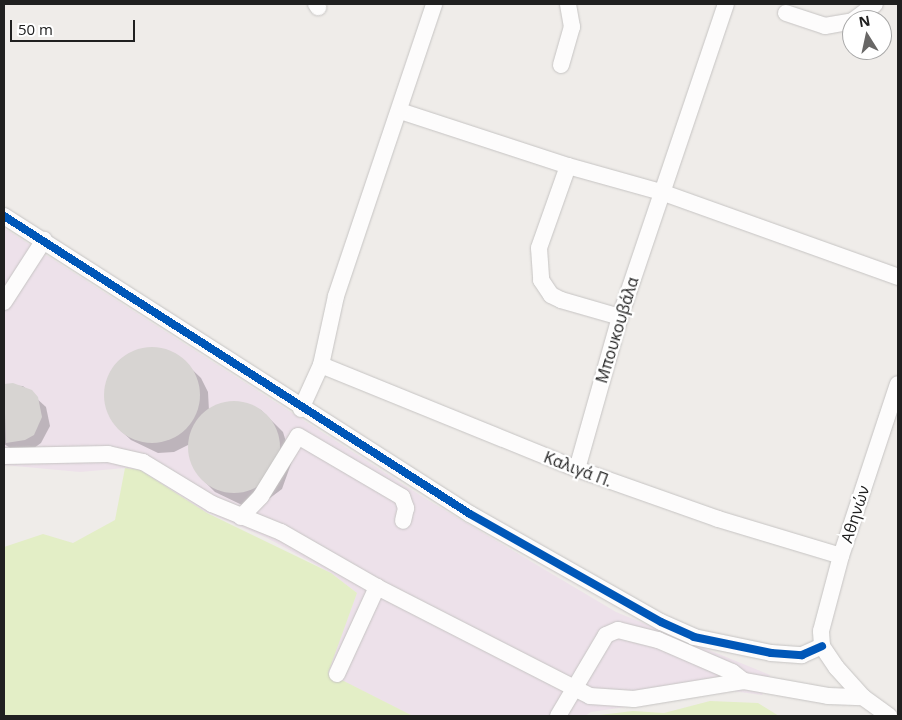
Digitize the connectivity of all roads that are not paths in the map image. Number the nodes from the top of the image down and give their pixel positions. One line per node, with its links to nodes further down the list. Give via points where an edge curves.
1 (434, 4): 7 (street)
2 (568, 4): 6 (street, via 572,26)
3 (726, 4): 9 (street, Μπουκουβάλα)
4 (786, 13): 5 (street, via 825,26)
5 (842, 22)
6 (561, 65)
7 (400, 111): 8 (street); 15 (street, via 336,296)
8 (568, 166): 9 (street); 14 (street, via 540,248 541,280 551,295 561,300)
9 (661, 192): 12 (street); 14 (street, Μπουκουβάλα)
10 (4, 216): 11 (street)
11 (44, 240): 13 (street); 17 (street)
12 (898, 277)
13 (4, 302)
14 (620, 317): 19 (street, Μπουκουβάλα)
15 (321, 365): 17 (street); 19 (street, Καλιγά Π.)
16 (898, 384): 22 (street, Αθηνών)
17 (301, 409): 24 (street, via 470,514 661,622 694,637 771,653 802,655)
18 (4, 456): 20 (street, via 108,454 143,462 212,504)
19 (577, 469): 22 (street, Καλιγά Π., via 718,519)
20 (241, 517): 21 (street, via 261,496 298,436 402,497 406,508); 23 (street, via 281,532)
21 (403, 521)
22 (841, 556): 24 (street, Αθηνών, via 822,619)
23 (377, 587): 25 (street); 27 (street)
24 (822, 646): 28 (street)
25 (337, 674)
26 (744, 681): 27 (street, via 634,699 604,699); 27 (street, via 732,672 658,640 618,630 606,635); 28 (street, via 828,696)
27 (574, 690): 29 (street)
28 (863, 697): 30 (street)
29 (558, 716)
30 (889, 716)

